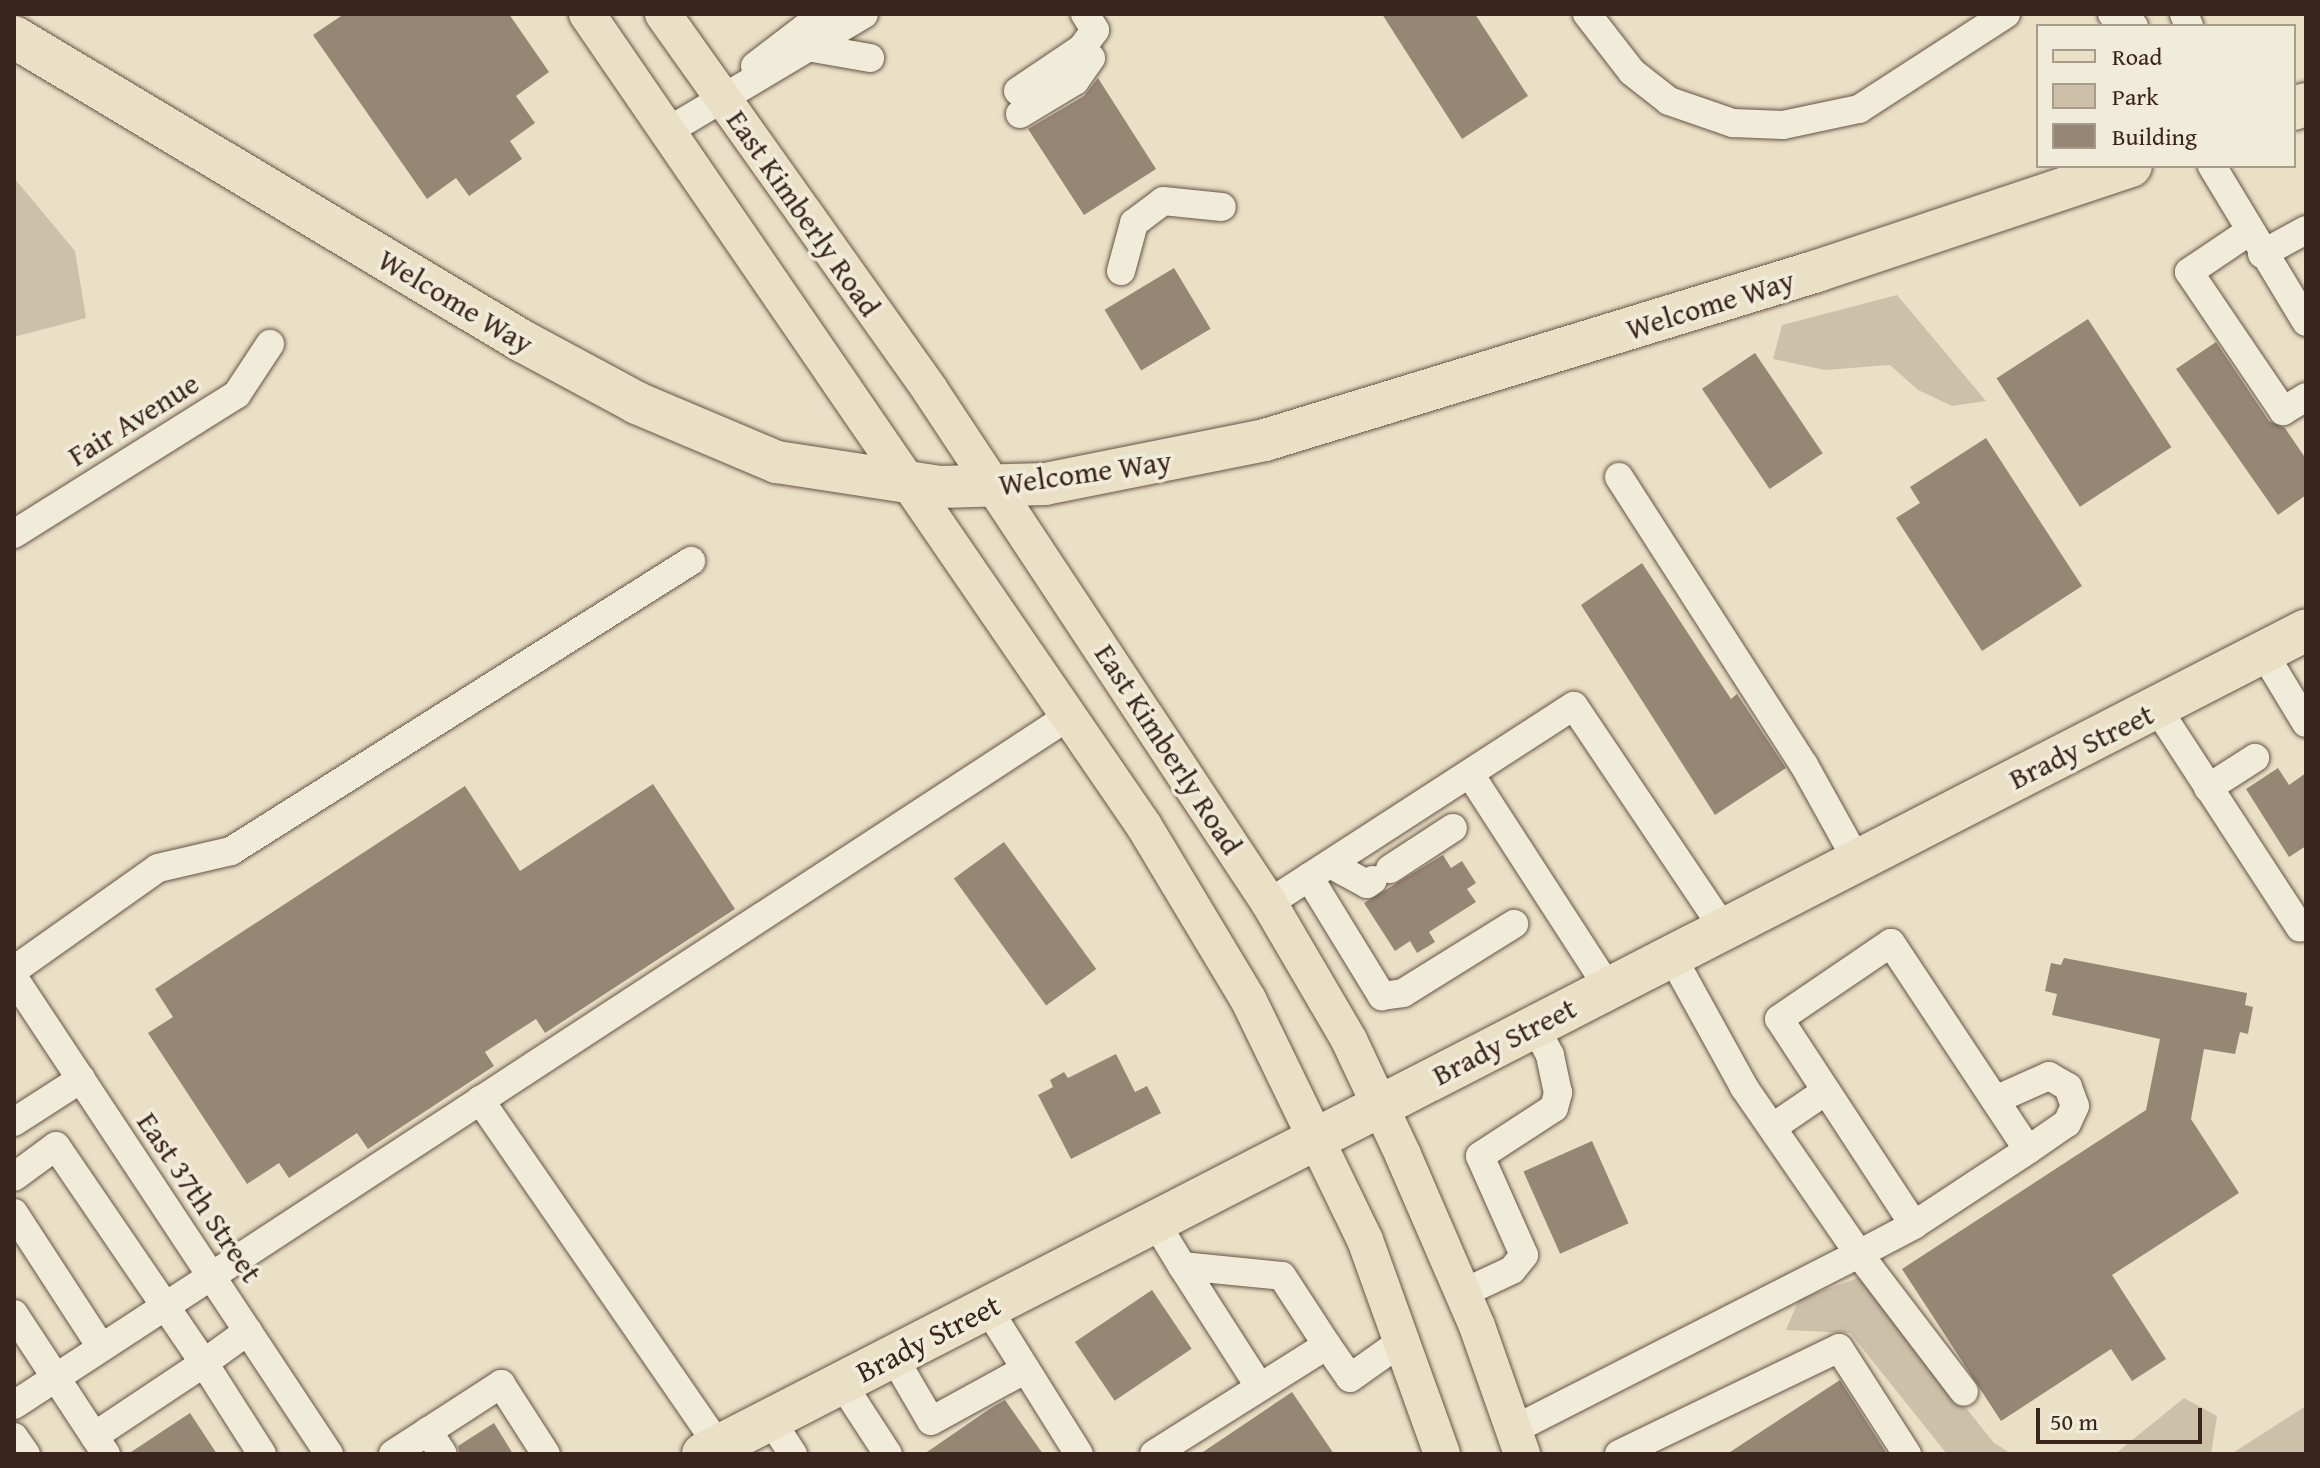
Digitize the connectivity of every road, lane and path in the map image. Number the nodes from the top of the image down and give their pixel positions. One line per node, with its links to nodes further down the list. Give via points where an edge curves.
1 (587, 14): 14 (main road)
2 (663, 14): 13 (main road, East Kimberly Road)
3 (823, 14): 13 (street)
4 (864, 14): 11 (street)
5 (1587, 14): 6 (street, via 1632,72 1669,101 1757,125 1812,124 1859,109)
6 (2006, 14)
7 (2112, 14): 9 (street)
8 (1089, 19): 8 (street, via 1082,48 1018,96 1091,58)
9 (2130, 24)
10 (14, 37): 25 (highway, Welcome Way, via 522,341 637,403 777,462)
11 (813, 48): 12 (street); 13 (street)
12 (870, 58)
13 (721, 96): 14 (street); 26 (main road, East Kimberly Road)
14 (668, 131): 25 (main road)
15 (2125, 168): 26 (highway, Welcome Way, via 1817,271 1265,440 1045,484)
16 (2213, 168): 19 (street)
17 (1222, 207): 20 (street, via 1163,201 1134,223)
18 (2306, 230): 19 (street)
19 (2254, 244): 21 (street); 23 (street, via 2189,272 2283,411)
20 (1121, 271)
21 (2306, 322)
22 (270, 344): 27 (street, Fair Avenue, via 237,394)
23 (2306, 397)
24 (1619, 477): 38 (street, via 1804,765)
25 (911, 484): 26 (highway, Welcome Way); 32 (main road)
26 (993, 486): 40 (main road, East Kimberly Road)
27 (14, 534)
28 (691, 561): 45 (street, via 231,851 158,868)
29 (2306, 630): 30 (highway, Brady Street)
30 (2263, 652): 31 (highway, Brady Street); 33 (street)
31 (2157, 708): 36 (street); 38 (highway, Brady Street)
32 (1069, 716): 51 (street); 56 (main road, via 1248,999)
33 (2306, 723)
34 (2255, 758): 36 (street)
35 (1470, 774): 39 (street); 43 (street, via 1574,706); 47 (street)
36 (2208, 788): 41 (street, via 2300,927)
37 (1453, 828): 39 (street, via 1367,884)
38 (1856, 859): 43 (highway, Brady Street)
39 (1319, 871): 40 (street); 42 (street, via 1382,996 1403,993)
40 (1269, 903): 53 (main road, East Kimberly Road)
41 (2306, 923)
42 (1514, 924)
43 (1723, 928): 44 (highway, Brady Street)
44 (1671, 955): 47 (highway, Brady Street); 55 (street)
45 (14, 970)
46 (14, 978): 49 (street, East 37th Street)
47 (1608, 987): 48 (highway, Brady Street)
48 (1534, 1025): 53 (highway, Brady Street); 65 (street, via 1550,1055 1558,1093 1554,1108 1480,1156 1524,1255 1512,1270)
49 (81, 1079): 54 (street); 64 (street, East 37th Street)
50 (1826, 1091): 52 (street, via 1779,1019 1891,943); 55 (street); 61 (street)
51 (480, 1100): 64 (street); 86 (street)
52 (1995, 1100): 57 (street); 57 (street, via 2049,1076 2068,1087 2075,1106 2067,1123)
53 (1380, 1105): 56 (highway, Brady Street); 65 (main road, East Kimberly Road)
54 (14, 1122)
55 (1773, 1127): 62 (street)
56 (1317, 1137): 60 (highway, Brady Street); 70 (main road)
57 (2028, 1150): 61 (street)
58 (14, 1177): 66 (street, via 56,1146)
59 (14, 1213): 72 (street)
60 (1154, 1220): 63 (street); 67 (highway, Brady Street)
61 (1914, 1225): 62 (street)
62 (1859, 1254): 79 (street); 83 (street)
63 (1182, 1266): 71 (street, via 1282,1276); 78 (street)
64 (211, 1275): 66 (street); 69 (street, East 37th Street)
65 (1463, 1293): 83 (main road, East Kimberly Road)
66 (166, 1305): 72 (street); 74 (street)
67 (987, 1307): 73 (highway, Brady Street); 75 (street)
68 (14, 1314): 76 (street)
69 (248, 1331): 74 (street); 89 (street, East 37th Street)
70 (1405, 1339): 71 (street, via 1350,1378); 96 (main road)
71 (1327, 1345): 78 (street)
72 (101, 1347): 76 (street)
73 (893, 1356): 75 (street, via 931,1421); 77 (highway, Brady Street)
74 (204, 1363): 85 (street); 88 (street)
75 (1026, 1369): 94 (street)
76 (54, 1379): 80 (street); 85 (street)
77 (841, 1382): 81 (highway, Brady Street); 93 (street)
78 (1259, 1386): 95 (street)
79 (1964, 1392)
80 (14, 1405)
81 (770, 1419): 86 (highway, Brady Street); 92 (street)
82 (14, 1437): 87 (street)
83 (1518, 1442)
84 (436, 1443): 90 (street); 91 (street, via 501,1384)
85 (100, 1445)
86 (715, 1451)
87 (26, 1454)
88 (262, 1454)
89 (329, 1454)
90 (393, 1454)
91 (546, 1454)
92 (793, 1454)
93 (888, 1454)
94 (1079, 1454)
95 (1154, 1454)
96 (1442, 1454)
97 (1619, 1454): 98 (street, via 1839,1348)
98 (1907, 1454)

